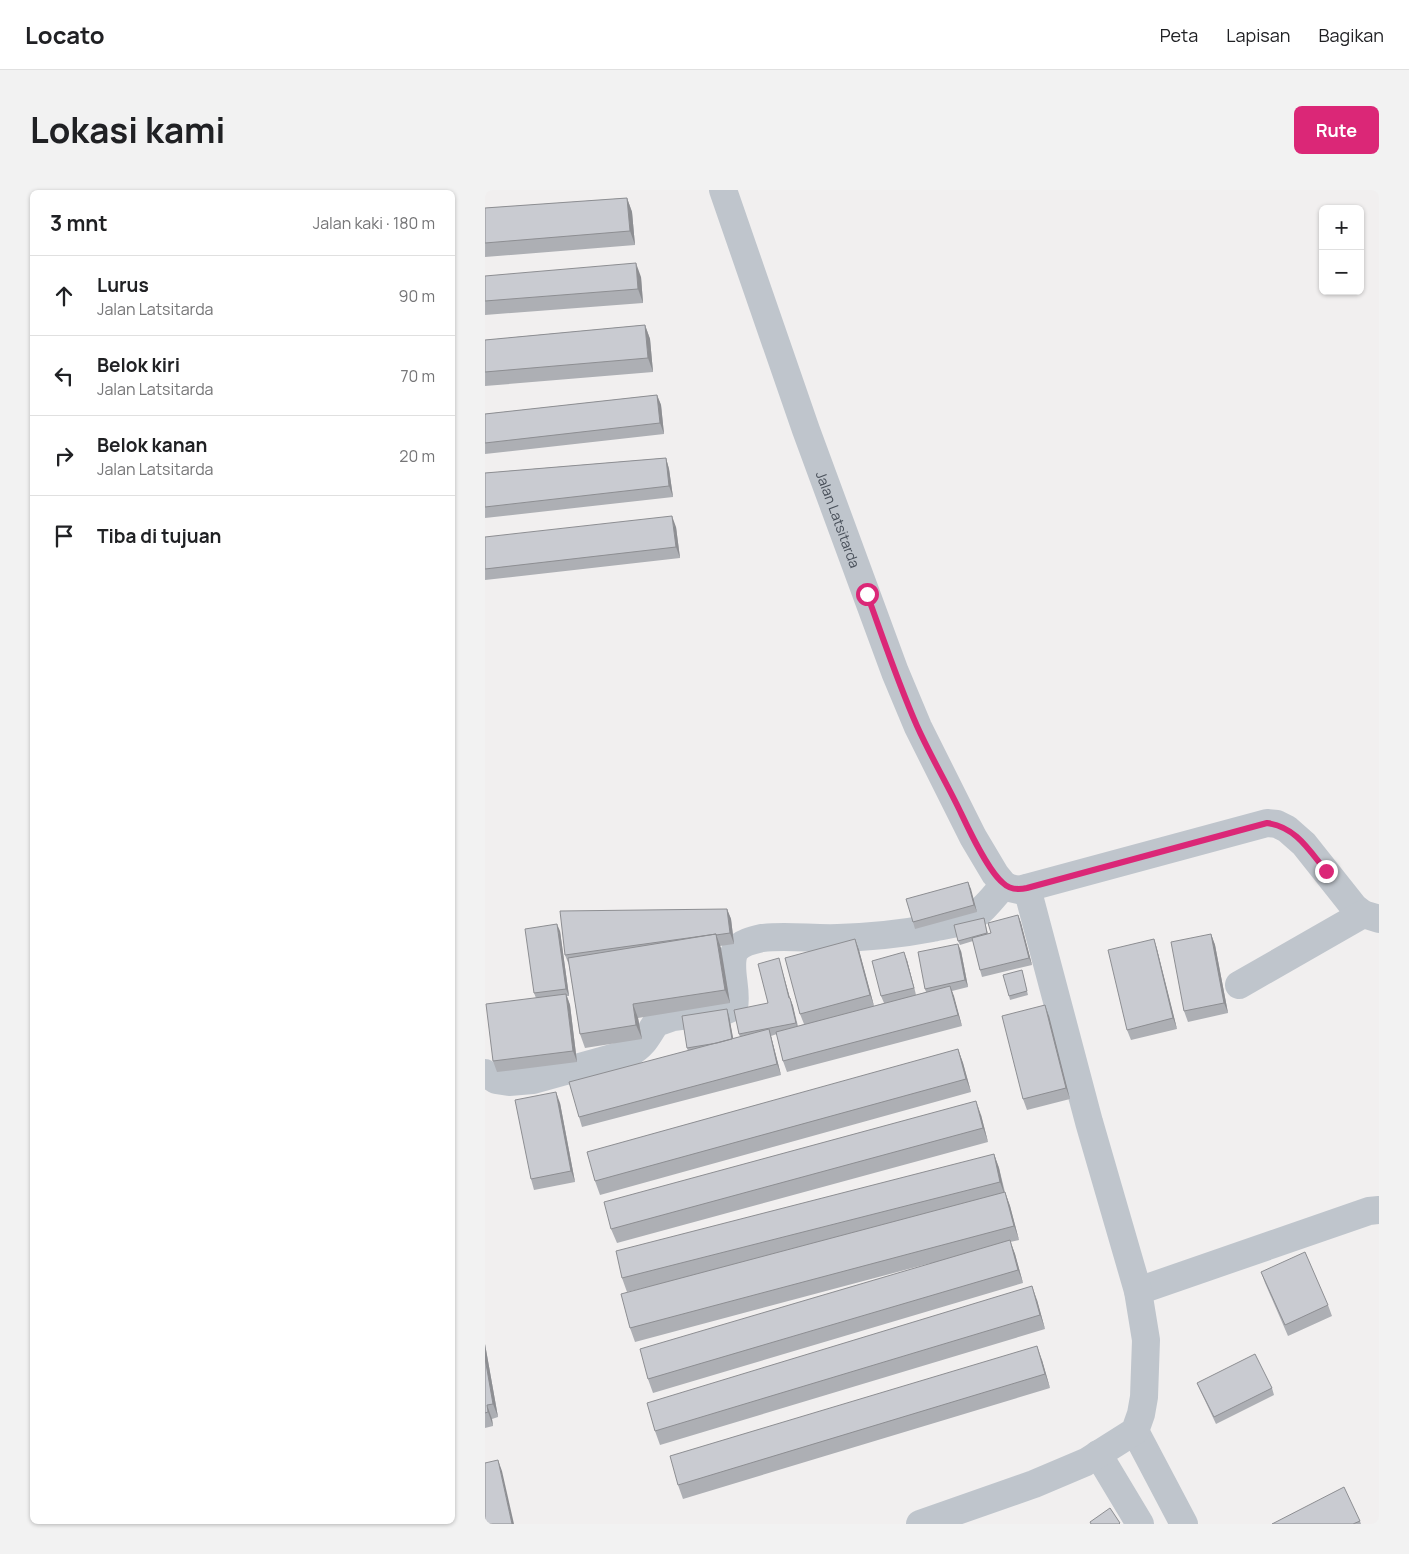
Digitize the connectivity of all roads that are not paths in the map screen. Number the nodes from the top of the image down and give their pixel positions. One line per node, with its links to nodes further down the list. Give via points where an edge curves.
1 (723, 190): 2 (street, Jalan Latsitarda, via 806,430 918,727 995,874)
2 (1016, 886): 3 (street, via 1267,823 1287,829 1305,844 1355,907); 5 (street, via 962,922 871,936 761,938 747,942 736,950 732,960 734,1007 673,1017 657,1023 646,1041 630,1052 533,1080 509,1082 496,1080); 7 (street)
3 (1371, 916): 4 (street)
4 (1239, 985)
5 (485, 1073)
6 (1379, 1210): 7 (street)
7 (1138, 1291): 8 (street, via 1146,1340 1146,1369 1141,1414)
8 (1135, 1432): 9 (street); 12 (street)
9 (1098, 1454): 10 (street, via 1034,1484); 11 (street)
10 (920, 1524)
11 (1140, 1524)
12 (1184, 1524)

